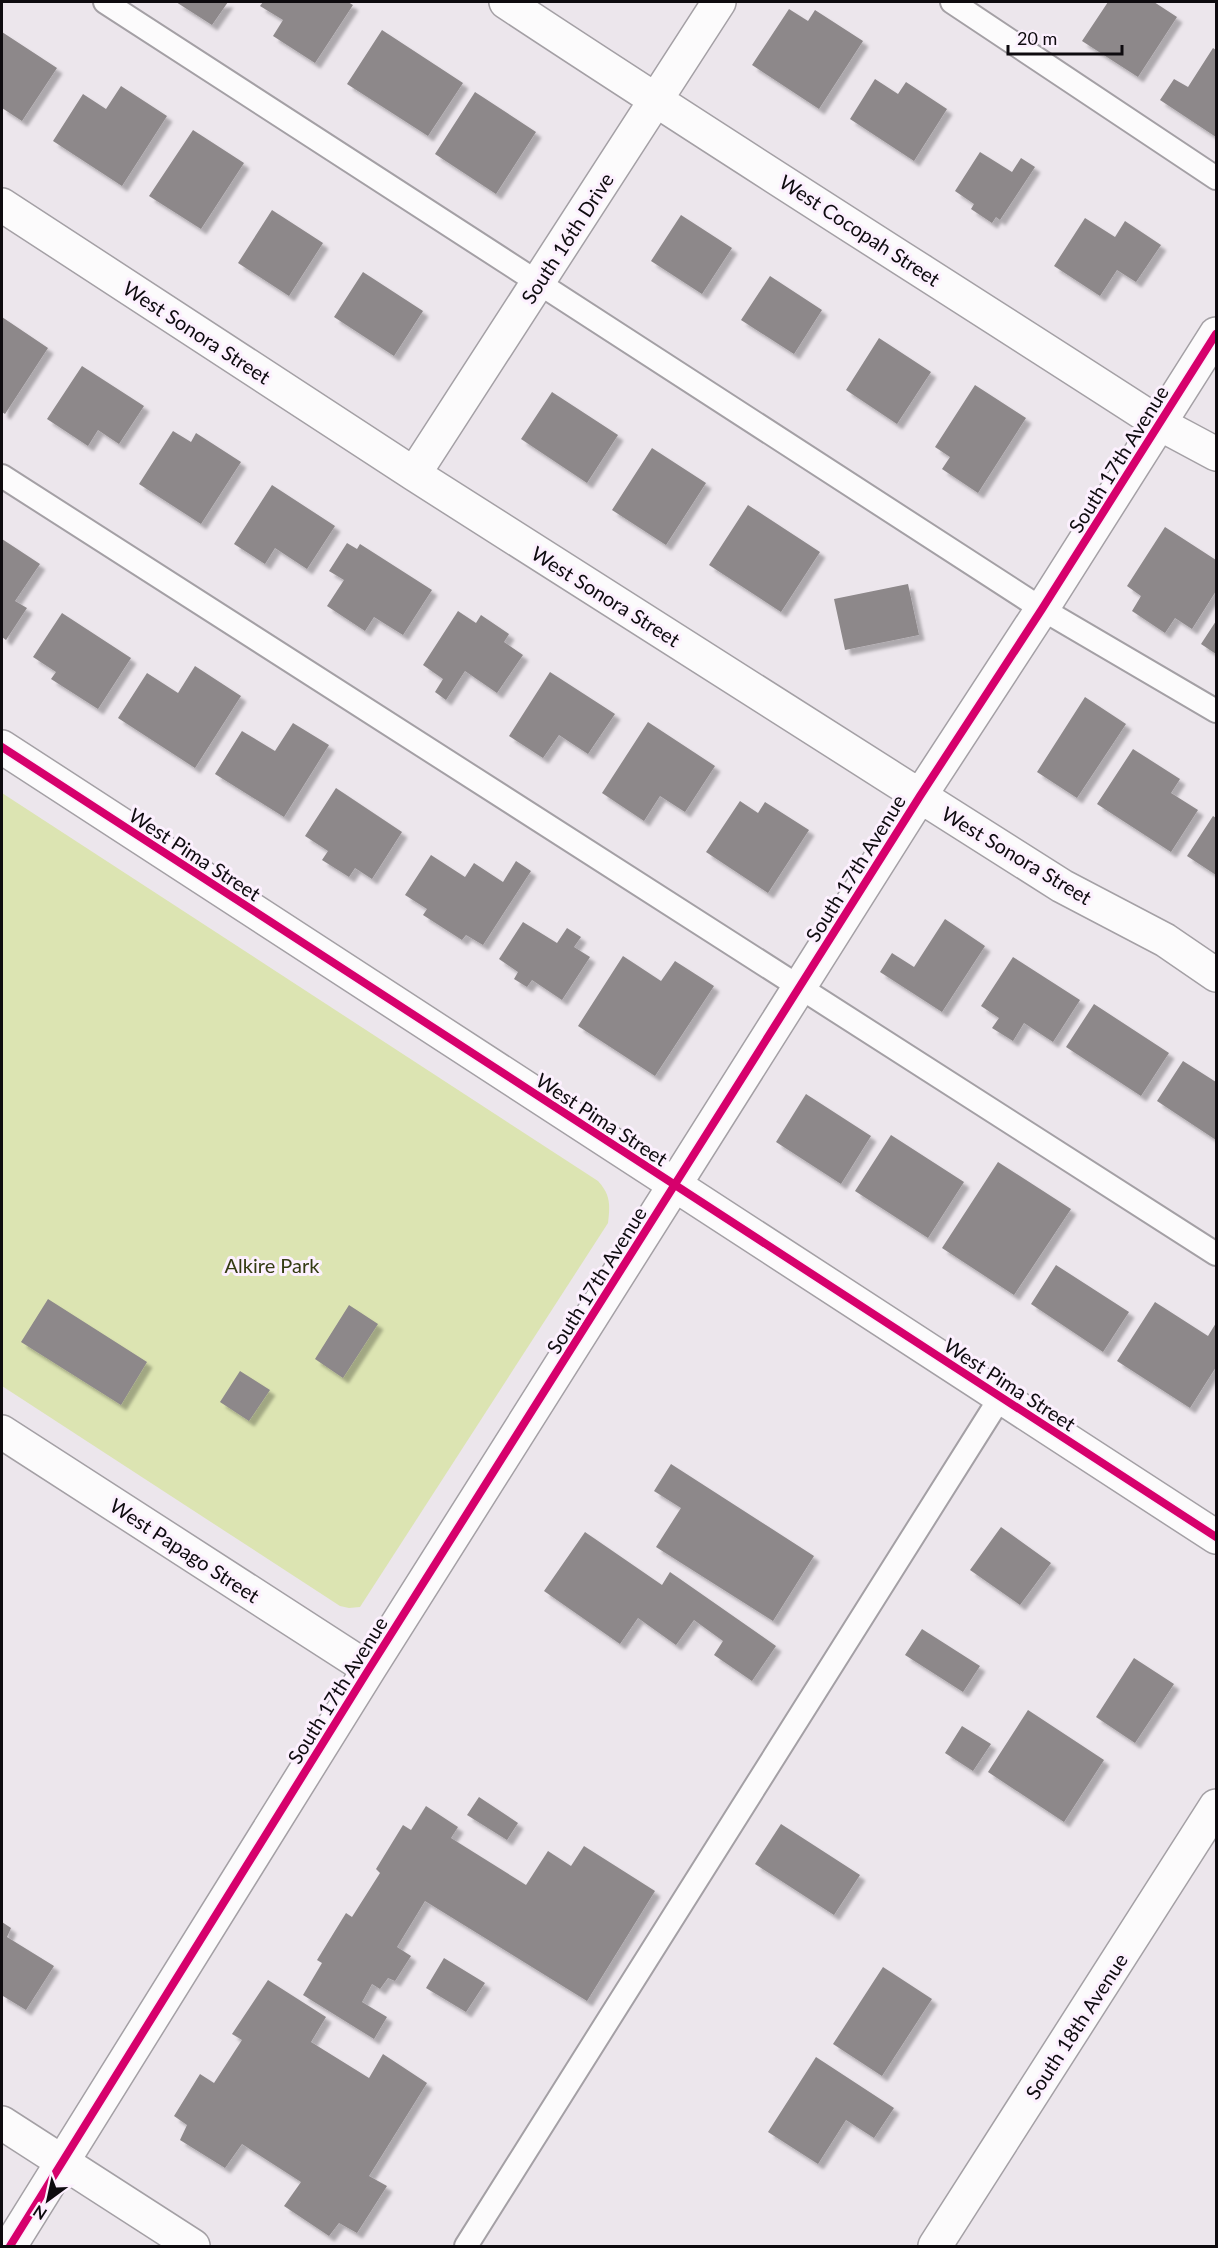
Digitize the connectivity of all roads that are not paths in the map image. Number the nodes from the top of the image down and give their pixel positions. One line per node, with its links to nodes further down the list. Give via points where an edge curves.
1 (105, 2): 8 (lane)
2 (506, 2): 5 (street, West Cocopah Street)
3 (718, 2): 5 (street, South 16th Drive)
4 (952, 2): 6 (lane)
5 (656, 101): 8 (street, South 16th Drive); 10 (street, West Cocopah Street)
6 (1216, 178)
7 (2, 205): 12 (street, West Sonora Street)
8 (537, 284): 12 (street, South 16th Drive); 14 (lane)
9 (1216, 334): 10 (street, South 17th Avenue)
10 (1160, 424): 11 (street, West Cocopah Street); 14 (street, South 17th Avenue)
11 (1216, 454)
12 (414, 474): 17 (street, West Sonora Street)
13 (2, 476): 19 (lane)
14 (1042, 609): 15 (lane); 17 (street, South 17th Avenue)
15 (1216, 711)
16 (2, 747): 20 (street, West Pima Street)
17 (920, 795): 18 (street, West Sonora Street, via 1062,886 1165,940); 19 (street, South 17th Avenue)
18 (1216, 975)
19 (800, 986): 20 (street, South 17th Avenue); 21 (lane)
20 (676, 1185): 22 (street, West Pima Street); 25 (street, South 17th Avenue)
21 (1216, 1254)
22 (1000, 1398): 24 (street, West Pima Street); 31 (lane)
23 (2, 1432): 25 (street, West Papago Street)
24 (1216, 1537)
25 (369, 1669): 28 (street, South 17th Avenue)
26 (1216, 1806): 32 (street, South 18th Avenue)
27 (2, 2123): 28 (street)
28 (63, 2163): 29 (street, South 17th Avenue); 30 (street)
29 (10, 2247)
30 (193, 2247)
31 (466, 2247)
32 (935, 2247)

